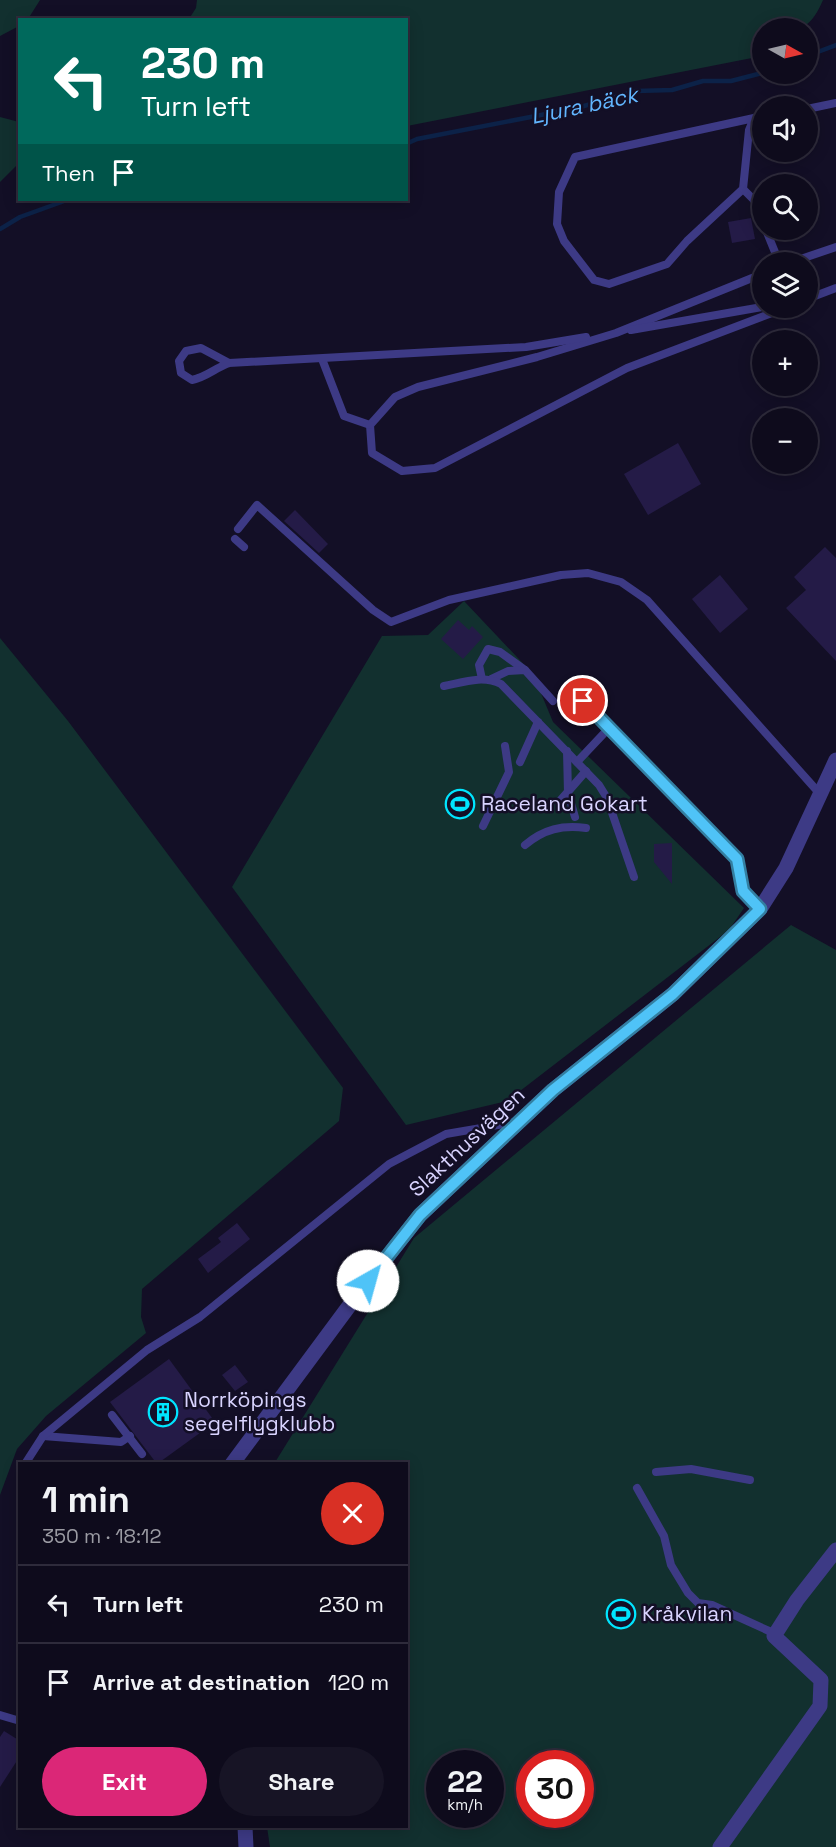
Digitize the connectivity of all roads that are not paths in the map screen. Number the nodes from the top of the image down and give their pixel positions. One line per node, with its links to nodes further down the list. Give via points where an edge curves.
1 (836, 103): 2 (lane)
2 (818, 107)
3 (752, 119): 5 (lane, via 575,157 559,192 557,224 564,241 594,280 609,284 667,264)
4 (752, 126): 5 (lane)
5 (743, 189): 6 (lane)
6 (752, 199)
7 (836, 247): 8 (lane)
8 (818, 253)
9 (752, 278): 14 (lane)
10 (836, 288): 11 (lane)
11 (818, 295)
12 (752, 309): 14 (lane)
13 (759, 318): 17 (lane, via 627,368 435,468 402,471 372,453)
14 (616, 333): 15 (lane, via 526,347); 17 (lane, via 418,387 395,397)
15 (322, 359): 16 (lane); 17 (lane, via 344,416)
16 (229, 363): 16 (lane, via 201,348 186,351 179,361 181,373 192,380 205,378)
17 (370, 425)
18 (238, 529): 35 (lane, via 257,505 391,622 449,600 561,575 588,573 621,582 647,600)
19 (235, 539): 20 (lane)
20 (244, 547)
21 (525, 670): 22 (lane, via 508,670); 22 (lane, via 489,649 479,665); 24 (lane)
22 (486, 679): 23 (lane); 26 (lane, via 501,684)
23 (444, 686)
24 (553, 701)
25 (583, 701): 27 (lane)
26 (538, 722): 29 (lane); 31 (lane)
27 (609, 728): 32 (lane); 42 (lane, via 737,859 743,891)
28 (505, 746): 38 (lane, via 509,772)
29 (567, 751): 32 (lane); 34 (lane)
30 (836, 760): 35 (street, Slakthusvägen)
31 (520, 762)
32 (577, 762): 33 (lane)
33 (586, 771): 34 (lane); 41 (lane, via 607,798)
34 (568, 793): 36 (lane); 37 (lane)
35 (819, 794): 42 (street, Slakthusvägen, via 786,868)
36 (559, 802)
37 (575, 817)
38 (483, 826)
39 (586, 828): 40 (lane, via 564,825 537,834)
40 (525, 845)
41 (634, 877)
42 (760, 909): 43 (street, Slakthusvägen, via 673,994)
43 (520, 1121): 45 (lane, via 446,1134 389,1164 200,1317 147,1350); 49 (street, Slakthusvägen, via 420,1215)
44 (112, 1415): 46 (lane)
45 (43, 1436): 46 (lane, via 121,1442); 48 (lane)
46 (130, 1436): 47 (lane)
47 (142, 1454)
48 (26, 1462)
49 (233, 1462)
50 (656, 1472): 51 (lane, via 691,1469)
51 (750, 1480)
52 (637, 1488): 54 (lane, via 664,1536 671,1564 688,1593 698,1603 712,1605)
53 (836, 1550): 54 (street)
54 (774, 1636): 59 (street, via 821,1680 820,1706)
55 (0, 1715): 56 (lane)
56 (18, 1720)
57 (244, 1828): 58 (street)
58 (246, 1847)
59 (720, 1847)

